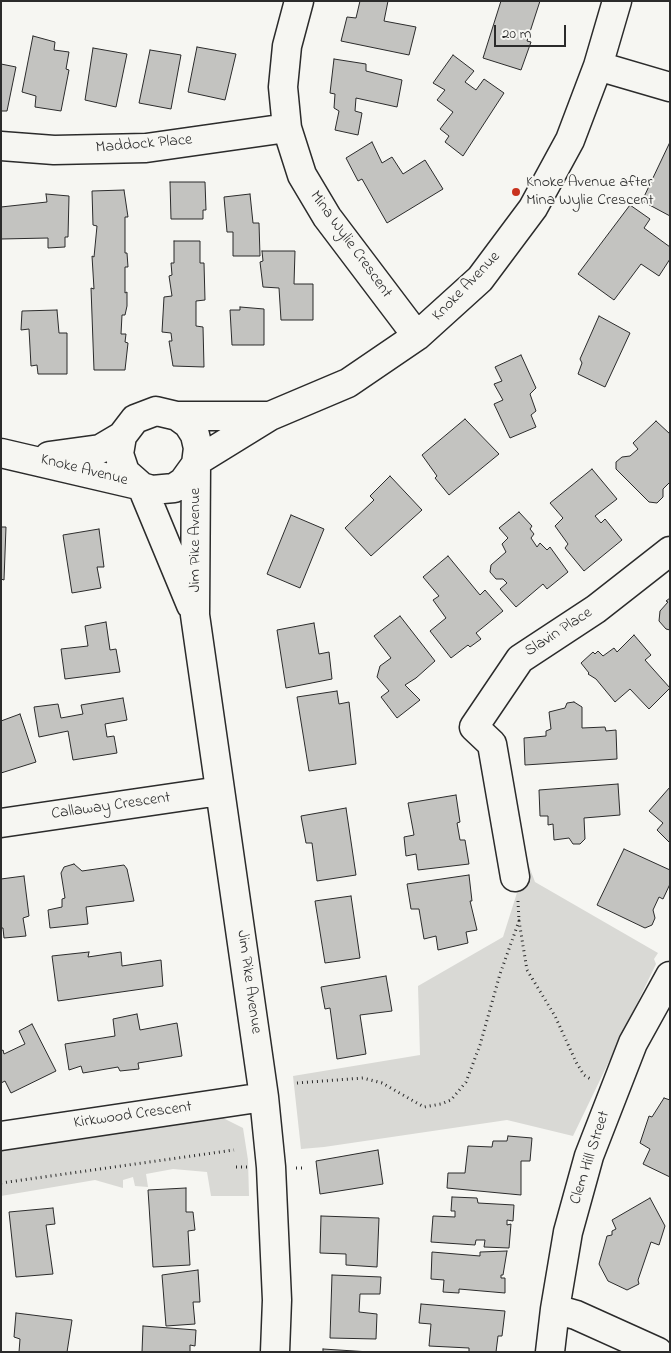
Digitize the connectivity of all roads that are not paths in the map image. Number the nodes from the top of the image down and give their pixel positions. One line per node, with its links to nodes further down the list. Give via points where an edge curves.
1 (300, 1): 5 (street, Mina Wylie Crescent, via 287,46 283,87)
2 (617, 1): 3 (street, Knoke Avenue)
3 (598, 66): 4 (street); 7 (street, Knoke Avenue, via 570,140 533,208 480,279)
4 (670, 87)
5 (287, 128): 6 (street, Maddock Place, via 146,148 54,150); 7 (street, Mina Wylie Crescent, via 302,175 327,217)
6 (1, 146)
7 (417, 336): 9 (street, Knoke Avenue, via 348,383)
8 (177, 416): 9 (street, Knoke Avenue); 10 (street, via 167,412 145,413 127,426); 13 (street, via 195,435 198,448)
9 (270, 416): 13 (street, Knoke Avenue)
10 (122, 436): 12 (street, Knoke Avenue, via 100,449); 14 (street, via 121,463 125,472)
11 (1, 453): 12 (street, Knoke Avenue)
12 (30, 458): 14 (street, Knoke Avenue)
13 (196, 463): 14 (street, via 183,482 174,488 152,490); 16 (street, Jim Pike Avenue)
14 (140, 486): 16 (street, Jim Pike Avenue)
15 (670, 551): 19 (street, Slavin Place, via 596,609 520,659 474,727 492,744)
16 (195, 615): 17 (street, Jim Pike Avenue)
17 (220, 791): 18 (street, Callaway Crescent); 22 (street, Jim Pike Avenue)
18 (1, 823)
19 (515, 877)
20 (670, 976): 21 (street, Clem Hill Street)
21 (661, 1011): 24 (street, Clem Hill Street, via 633,1043 586,1165 568,1232)
22 (264, 1097): 23 (street, Kirkwood Crescent); 25 (street, Jim Pike Avenue, via 272,1186)
23 (1, 1136)
24 (555, 1309): 26 (street, Clem Hill Street); 27 (street, via 576,1315)
25 (276, 1352)
26 (550, 1352)
27 (658, 1352)

